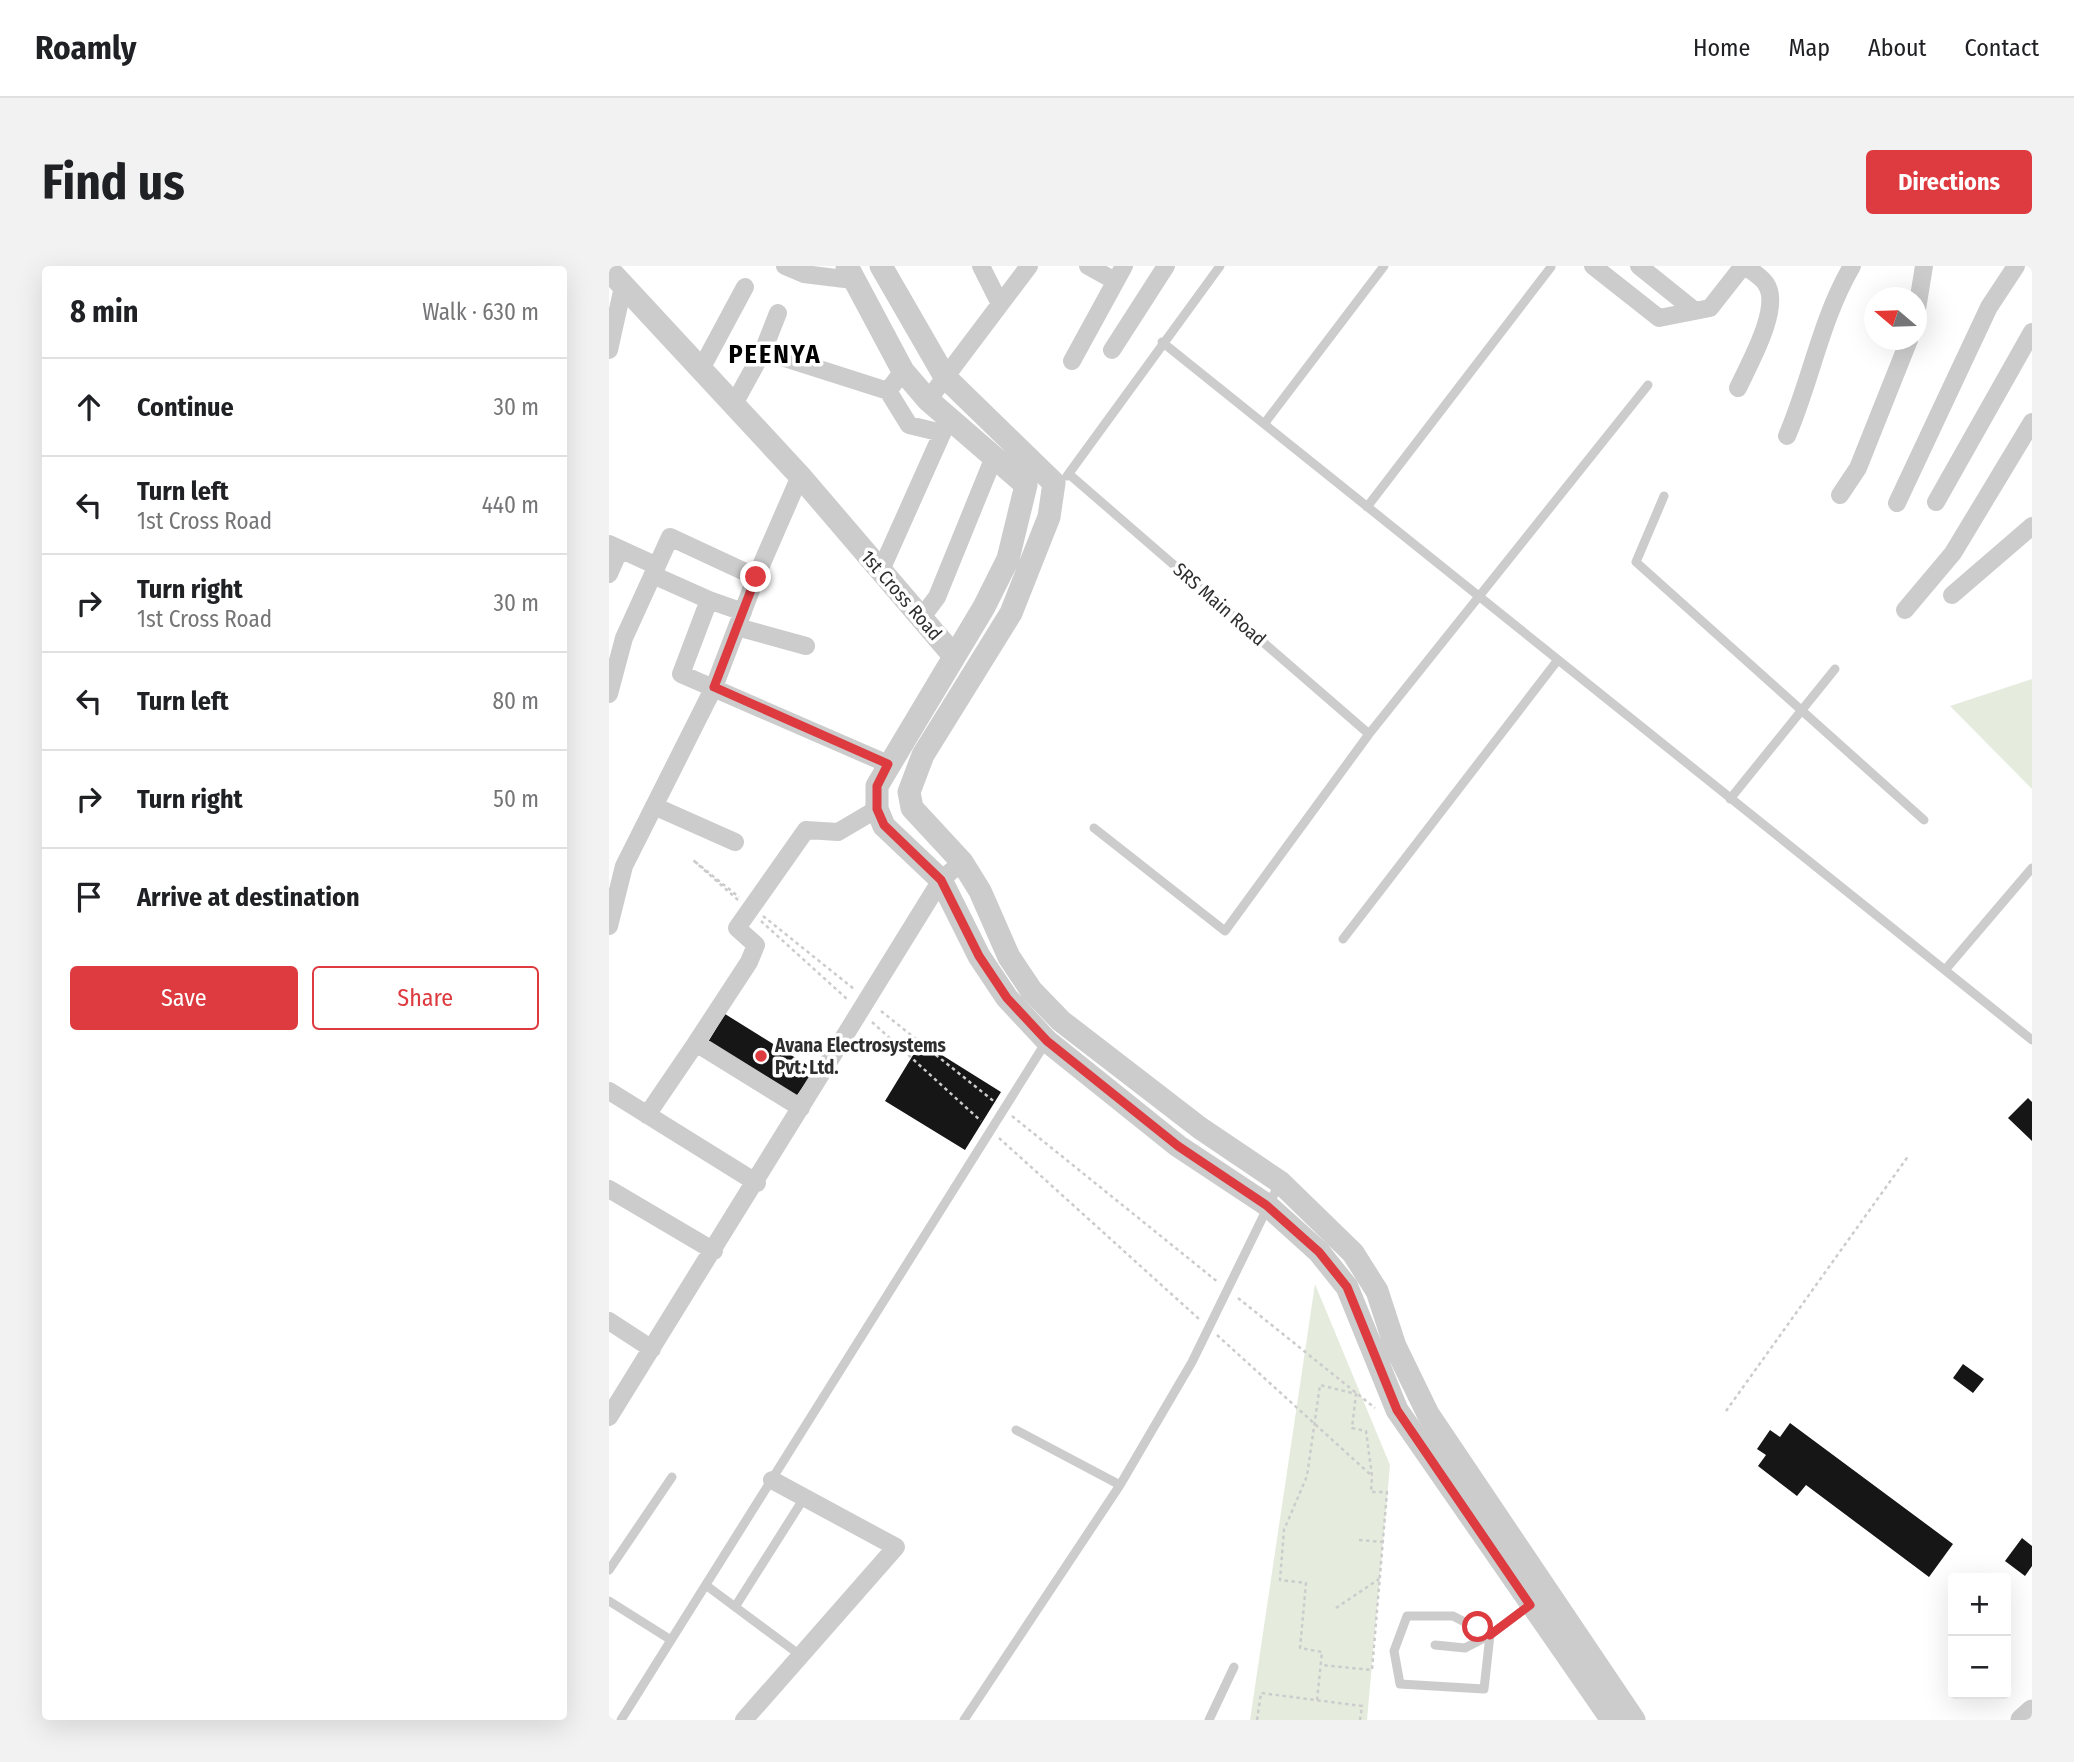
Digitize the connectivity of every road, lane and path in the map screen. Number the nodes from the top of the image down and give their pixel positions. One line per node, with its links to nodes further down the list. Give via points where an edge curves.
1 (785, 266): 16 (street, via 804,274)
2 (881, 266): 33 (street)
3 (981, 266): 21 (street)
4 (1029, 266): 21 (street)
5 (1089, 266): 17 (street)
6 (1166, 266): 27 (street)
7 (1220, 266): 25 (lane)
8 (1384, 266): 40 (lane)
9 (1593, 266): 22 (street, via 1658,318)
10 (1639, 266): 22 (street)
11 (1744, 266): 22 (street, via 1710,308); 35 (street, via 1766,283 1772,299)
12 (1852, 266): 42 (street, via 1838,290)
13 (1924, 266): 20 (street)
14 (2016, 266): 50 (street, via 1989,307)
15 (1551, 267): 51 (lane)
16 (850, 273): 32 (street)
17 (1119, 274): 30 (street)
18 (616, 278): 26 (street); 31 (street, 1st Cross Road)
19 (745, 287): 31 (street)
20 (1920, 287)
21 (1000, 304): 33 (street)
22 (1695, 311)
23 (778, 313): 29 (street)
24 (2032, 332): 49 (street)
25 (1162, 342): 40 (lane); 45 (lane)
26 (609, 350)
27 (1112, 350)
28 (1905, 350): 47 (street, via 1858,468)
29 (763, 351): 36 (street); 38 (street)
30 (1072, 361)
31 (701, 369): 38 (street, 1st Cross Road)
32 (903, 371): 36 (street); 37 (street)
33 (945, 377): 37 (street); 45 (street)
34 (1648, 385): 59 (lane)
35 (1738, 388)
36 (888, 391): 41 (street, via 909,425)
37 (928, 400): 41 (street)
38 (734, 404): 44 (street, 1st Cross Road)
39 (2032, 422): 61 (street, via 1953,553)
40 (1263, 424): 51 (lane)
41 (945, 425): 43 (street); 55 (street)
42 (1787, 436)
43 (994, 457): 46 (street); 62 (street, via 937,597)
44 (800, 476): 55 (street, 1st Cross Road); 57 (street)
45 (1062, 479): 46 (lane); 71 (lane, SRS Main Road); 79 (street, via 1011,613 923,755 909,792 912,808)
46 (1026, 485): 65 (street, via 1008,559)
47 (1840, 495)
48 (1664, 496): 70 (lane, via 1636,562)
49 (1936, 502)
50 (1897, 503)
51 (1367, 507): 59 (lane)
52 (2032, 526): 58 (street)
53 (615, 547): 54 (street); 56 (street)
54 (655, 570): 57 (street, via 670,537); 60 (street); 69 (street, via 624,638)
55 (881, 570): 62 (street, 1st Cross Road)
56 (609, 574)
57 (756, 577): 63 (street)
58 (1952, 595)
59 (1478, 598): 66 (lane); 71 (lane)
60 (709, 600): 63 (street); 68 (street, via 681,674)
61 (1905, 610)
62 (922, 617): 65 (street, 1st Cross Road)
63 (740, 620): 64 (street); 68 (street)
64 (806, 646)
65 (954, 656): 72 (street, 1st Cross Road)
66 (1557, 660): 73 (lane); 85 (lane)
67 (1835, 669): 70 (lane)
68 (714, 687): 72 (street); 74 (street)
69 (609, 694)
70 (1801, 710): 73 (lane); 76 (lane)
71 (1369, 734): 77 (lane, via 1225,931)
72 (888, 764): 75 (street, 1st Cross Road, via 877,786)
73 (1730, 799): 86 (lane)
74 (654, 806): 78 (street); 80 (street)
75 (877, 809): 82 (street, via 884,825); 94 (street, via 838,832 806,831 737,928 756,944)
76 (1924, 820)
77 (1094, 828)
78 (735, 842)
79 (962, 862): 82 (street); 91 (street, via 1009,957 1031,990)
80 (616, 863): 84 (street)
81 (2032, 868): 86 (lane)
82 (941, 880): 93 (street, via 979,956 1007,998); 97 (street)
83 (746, 905): 83 (path, via 693,860)
84 (609, 926)
85 (1343, 939)
86 (1945, 970): 92 (lane)
87 (855, 990): 88 (path, via 757,914)
88 (848, 1000)
89 (877, 1008): 96 (path)
90 (868, 1018): 100 (path)
91 (1061, 1021): 93 (lane); 103 (street, via 1200,1128)
92 (2032, 1040)
93 (1047, 1041): 106 (street, via 1178,1146); 118 (lane)
94 (695, 1043): 97 (street); 99 (street)
95 (609, 1091): 99 (street)
96 (996, 1103)
97 (801, 1108): 104 (street)
98 (1007, 1112): 108 (path)
99 (647, 1115): 104 (street)
100 (981, 1121)
101 (992, 1131): 116 (path)
102 (1909, 1155): 113 (path)
103 (1280, 1182): 106 (lane); 126 (street, via 1353,1253 1371,1281 1395,1346 1428,1414)
104 (757, 1183): 107 (street)
105 (609, 1189): 107 (street)
106 (1266, 1205): 119 (lane, via 1192,1362); 126 (street, via 1319,1252 1347,1287 1397,1410)
107 (714, 1251): 111 (street)
108 (1223, 1286)
109 (1234, 1295): 112 (path)
110 (609, 1321): 111 (street)
111 (652, 1349): 114 (street)
112 (1374, 1408)
113 (1726, 1411)
114 (609, 1417)
115 (1016, 1430): 119 (lane)
116 (1372, 1476): 122 (path, via 1371,1492 1387,1492); 134 (path, via 1366,1431 1352,1428 1356,1394 1320,1385 1307,1476 1284,1530 1280,1580 1307,1583 1300,1648 1322,1652)
117 (671, 1477): 123 (lane)
118 (772, 1480): 120 (street); 125 (lane)
119 (1120, 1485): 140 (lane)
120 (804, 1498): 128 (lane); 133 (street, via 896,1547)
121 (1359, 1540): 122 (path)
122 (1383, 1542): 124 (path)
123 (609, 1570)
124 (1380, 1579): 129 (path); 134 (path, via 1372,1670)
125 (707, 1586): 128 (lane); 131 (lane)
126 (1539, 1599): 130 (lane); 144 (street); 145 (street)
127 (609, 1601): 131 (lane)
128 (735, 1607): 133 (lane)
129 (1336, 1608)
130 (1490, 1635): 130 (lane, via 1484,1689 1400,1684 1394,1651 1407,1616 1453,1616); 132 (lane, via 1465,1648)
131 (671, 1640): 138 (lane)
132 (1435, 1645)
133 (800, 1655): 139 (street)
134 (1321, 1665): 136 (path)
135 (1234, 1667): 141 (lane)
136 (1317, 1700): 142 (path, via 1261,1693); 143 (path, via 1362,1706)
137 (2032, 1711): 146 (street)
138 (621, 1720)
139 (744, 1720)
140 (964, 1720)
141 (1209, 1720)
142 (1257, 1720)
143 (1360, 1720)
144 (1612, 1720)
145 (1634, 1720)
146 (2022, 1720)

